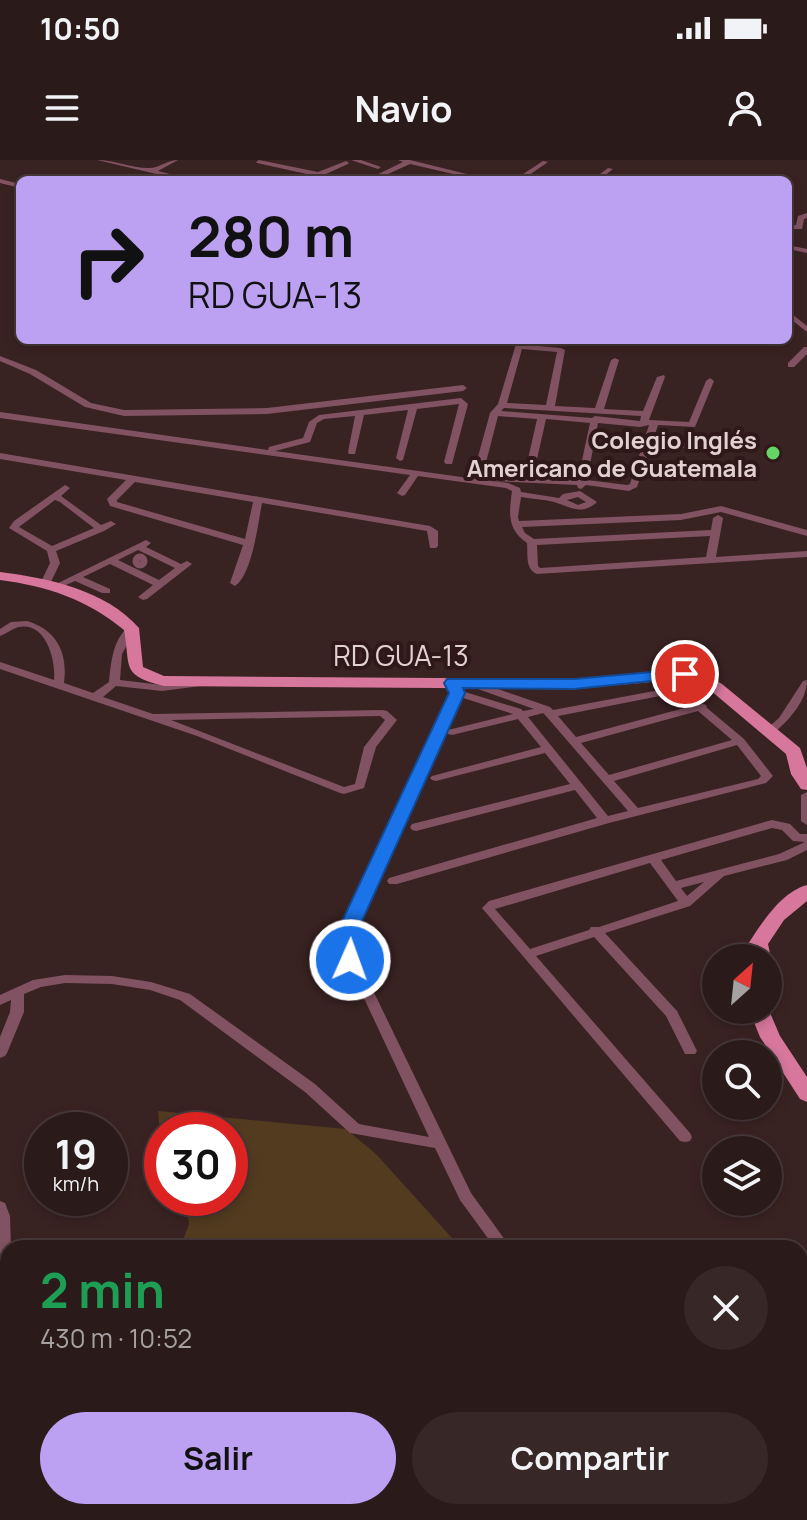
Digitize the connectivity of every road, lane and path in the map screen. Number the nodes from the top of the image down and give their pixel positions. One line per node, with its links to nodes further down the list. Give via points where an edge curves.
1 (100, 160): 12 (street)
2 (175, 160): 12 (street)
3 (332, 160): 13 (street, via 346,163)
4 (354, 160): 10 (street)
5 (434, 160): 9 (street)
6 (405, 161): 9 (street); 16 (street)
7 (259, 162): 13 (street)
8 (545, 162): 18 (street)
9 (419, 165): 17 (street)
10 (378, 167)
11 (610, 169): 19 (street)
12 (152, 171): 14 (street)
13 (319, 175): 15 (street)
14 (174, 176)
15 (324, 176)
16 (377, 176)
17 (470, 176)
18 (523, 176)
19 (600, 176)
20 (807, 215): 21 (street, via 799,227)
21 (792, 227)
22 (792, 317): 23 (street)
23 (807, 330)
24 (807, 349): 27 (street)
25 (615, 360): 39 (street)
26 (3, 361): 32 (street, via 33,372)
27 (793, 363)
28 (661, 377): 41 (street)
29 (710, 381): 41 (street, via 694,423)
30 (463, 388): 31 (street)
31 (400, 395): 32 (street, via 238,413 136,413); 34 (street)
32 (88, 405): 42 (street)
33 (502, 405): 35 (street); 35 (street, via 518,348 524,345 561,350); 37 (street)
34 (410, 406): 36 (street); 48 (street); 49 (street, via 464,402)
35 (550, 407): 39 (street)
36 (360, 413): 45 (street, via 318,418 307,440); 46 (street)
37 (494, 413): 40 (street); 54 (street, via 478,475)
38 (0, 415): 42 (street)
39 (597, 415): 40 (street); 41 (street); 55 (street)
40 (542, 416): 54 (street)
41 (648, 420): 43 (street)
42 (67, 425): 45 (street)
43 (648, 442): 44 (street); 50 (street)
44 (703, 448)
45 (261, 452): 51 (street)
46 (352, 452)
47 (0, 456): 53 (street)
48 (400, 458)
49 (449, 462)
50 (639, 467): 52 (street); 55 (street, via 629,488)
51 (416, 473): 57 (street); 58 (street)
52 (698, 473)
53 (133, 478): 60 (street); 66 (street, via 113,504)
54 (528, 480): 55 (street)
55 (581, 482): 57 (street, via 580,494 591,499 590,505 573,508 564,498)
56 (65, 488): 59 (street)
57 (516, 491): 62 (street)
58 (402, 493)
59 (54, 496): 68 (street, via 14,528); 68 (street, via 106,527)
60 (258, 500): 66 (street); 67 (street, via 430,529)
61 (718, 518): 63 (street)
62 (516, 524): 64 (street, via 681,517 721,509); 65 (street)
63 (715, 533): 65 (street); 71 (street)
64 (807, 533)
65 (532, 542): 71 (street, via 537,571)
66 (248, 543): 74 (street)
67 (433, 546)
68 (51, 550): 76 (street, via 55,563)
69 (807, 554): 71 (street)
70 (137, 560): 70 (street, via 142,545); 73 (street, via 111,561); 75 (street); 75 (street, via 185,566)
71 (710, 561)
72 (0, 576): 76 (main road)
73 (76, 578): 76 (street); 77 (street)
74 (235, 583)
75 (160, 584): 78 (street)
76 (50, 586): 79 (main road, via 111,610)
77 (106, 591)
78 (143, 597)
79 (131, 628): 83 (main road, RD GUA-13, via 131,658 140,673 164,681); 85 (street, via 117,654)
80 (0, 633): 82 (street, via 15,624 39,628 55,645)
81 (0, 665): 82 (street)
82 (59, 683): 87 (street)
83 (201, 683): 85 (street); 86 (main road, RD GUA-13)
84 (807, 683): 93 (street)
85 (119, 684): 87 (street)
86 (459, 686): 88 (street); 91 (street); 93 (main road, RD GUA-13, via 574,684 685,674 716,687); 125 (street, via 347,932 346,947)
87 (99, 699): 92 (street)
88 (529, 701): 90 (street); 91 (street)
89 (702, 707): 90 (street, via 674,691); 95 (street); 96 (street)
90 (548, 711): 91 (street); 95 (street)
91 (518, 713): 94 (street); 97 (street)
92 (152, 717): 92 (street, via 383,713 391,720 370,747 360,786 344,791)
93 (770, 731): 100 (main road, RD GUA-13, via 794,752)
94 (452, 732)
95 (574, 741): 99 (street)
96 (740, 741): 99 (street); 103 (street, via 766,773 764,780)
97 (548, 749): 98 (street); 101 (street)
98 (436, 778)
99 (607, 779): 103 (street)
100 (807, 785)
101 (577, 786): 104 (street); 106 (street)
102 (807, 795): 105 (street)
103 (636, 813): 104 (street)
104 (605, 820): 111 (street)
105 (807, 821)
106 (416, 827)
107 (807, 838): 109 (street, via 772,824)
108 (807, 845): 110 (street)
109 (653, 858): 112 (street); 117 (street, via 489,906)
110 (719, 875): 112 (street); 114 (street)
111 (393, 881)
112 (672, 886): 114 (street)
113 (807, 891): 116 (main road, via 771,924)
114 (686, 903): 115 (street)
115 (595, 930): 117 (street); 121 (street, via 672,1014)
116 (758, 944)
117 (528, 954): 124 (street)
118 (18, 992): 119 (street); 122 (street, via 17,1012); 125 (street, via 65,979 112,980 185,997 310,1088 355,1129)
119 (0, 1000)
120 (765, 1024): 123 (main road)
121 (690, 1051)
122 (0, 1053)
123 (807, 1094)
124 (685, 1137)
125 (441, 1144): 128 (street, via 465,1196)
126 (0, 1207): 127 (street)
127 (2, 1240)
128 (497, 1240)

